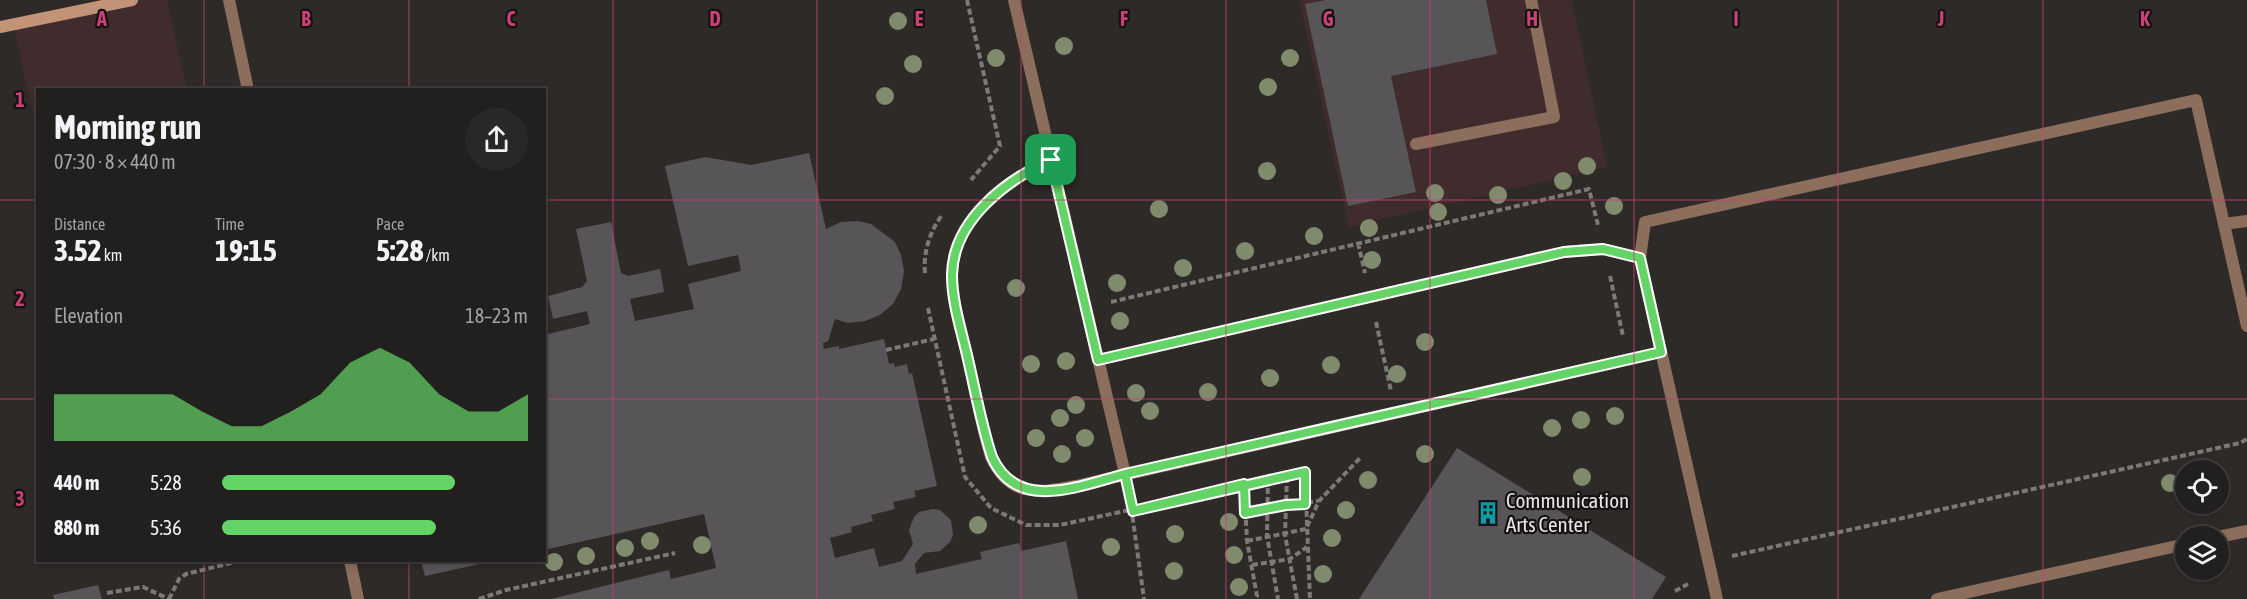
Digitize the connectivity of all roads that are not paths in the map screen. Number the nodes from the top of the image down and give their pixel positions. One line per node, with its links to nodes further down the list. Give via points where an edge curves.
1 (132, 0): 5 (main road)
2 (229, 0): 6 (lane)
3 (1014, 0): 8 (lane)
4 (1531, 0): 7 (lane, via 1554,117)
5 (0, 27)
6 (248, 88)
7 (1416, 144)
8 (1051, 160): 14 (lane); 15 (lane, via 1022,174 988,201 955,253 953,295 984,431 999,472 1026,491 1053,490)
9 (2247, 221): 10 (lane)
10 (2224, 224): 11 (lane, via 2196,100 1646,222); 12 (lane)
11 (1640, 258): 13 (lane); 14 (lane, via 1603,249 1564,252)
12 (2247, 326)
13 (1661, 352): 15 (lane); 21 (lane)
14 (1098, 360): 15 (lane)
15 (1125, 474)
16 (2247, 531): 17 (lane)
17 (2229, 535)
18 (2175, 546): 22 (lane)
19 (350, 562): 20 (lane)
20 (358, 599)
21 (1717, 599)
22 (1937, 599)

